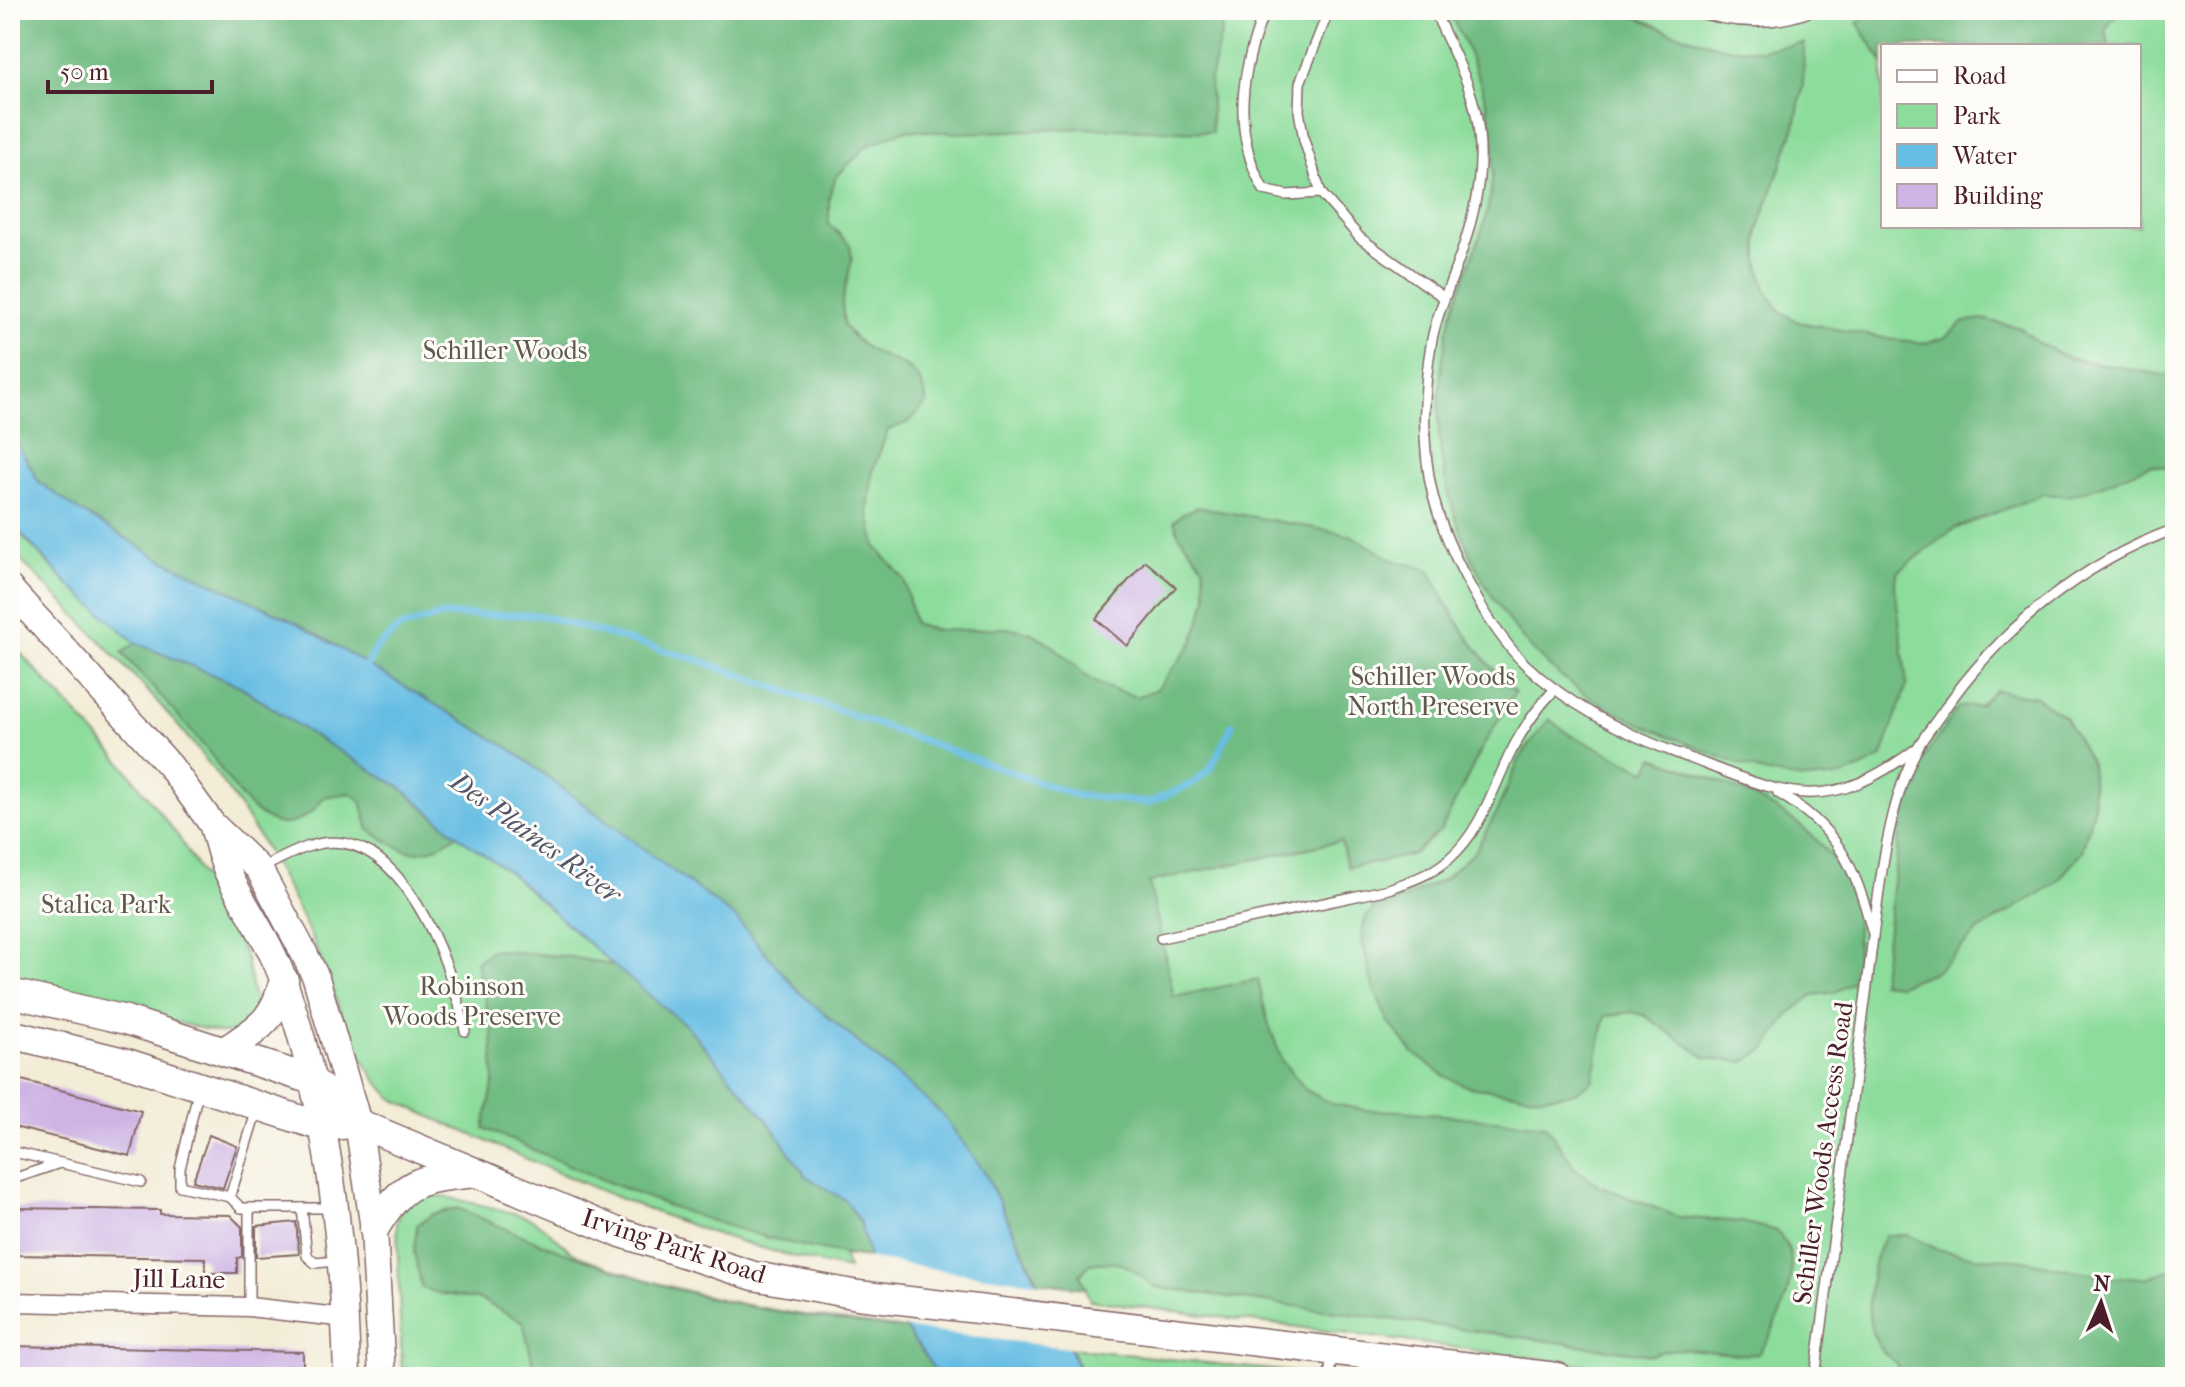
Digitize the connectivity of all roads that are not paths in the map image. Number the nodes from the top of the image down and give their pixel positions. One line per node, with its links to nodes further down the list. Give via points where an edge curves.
1 (1265, 10): 6 (lane, via 1246,63 1243,89 1250,163 1264,190)
2 (1329, 10): 6 (lane, via 1300,83 1304,140)
3 (1434, 10): 7 (lane, Schiller Woods Access Road, via 1471,90 1480,136 1469,224)
4 (1693, 10): 5 (lane, via 1741,21 1776,20)
5 (1814, 10)
6 (1321, 193): 7 (lane, via 1360,238)
7 (1443, 297): 10 (lane, Schiller Woods Access Road, via 1426,401 1433,496 1486,614 1524,663)
8 (2175, 529): 11 (lane, Schiller Woods Access Road, via 2102,563 2024,619 1975,668)
9 (10, 589): 13 (main road, via 170,766)
10 (1555, 689): 12 (lane, Schiller Woods Access Road, via 1658,747); 16 (lane, via 1536,709 1468,839 1449,860 1389,889)
11 (1917, 748): 12 (lane, Schiller Woods Access Road, via 1857,785 1829,793); 15 (lane, Schiller Woods Access Road, via 1895,813)
12 (1772, 790): 15 (lane, Schiller Woods Access Road, via 1799,805 1837,844 1862,888)
13 (212, 824): 14 (main road); 17 (main road, via 226,870)
14 (259, 869): 19 (lane, via 324,843 341,842 374,855 423,915 452,979); 25 (main road, via 316,978)
15 (1874, 935): 45 (lane, Schiller Woods Access Road)
16 (1161, 938)
17 (284, 980): 21 (main road, via 278,1005 262,1026); 22 (main road)
18 (10, 993): 21 (main road, Irving Park Road)
19 (465, 1031)
20 (10, 1034): 23 (main road, Irving Park Road)
21 (226, 1050): 22 (main road, Irving Park Road)
22 (312, 1080): 25 (main road, Irving Park Road); 26 (main road)
23 (200, 1084): 24 (main road, Irving Park Road); 32 (lane, via 180,1186)
24 (259, 1105): 26 (main road, Irving Park Road); 32 (lane)
25 (358, 1123): 26 (main road, Irving Park Road); 29 (main road, Irving Park Road); 36 (main road)
26 (323, 1127): 35 (main road)
27 (10, 1151): 28 (lane)
28 (60, 1163): 30 (lane); 31 (lane)
29 (479, 1173): 36 (main road, via 435,1177 410,1186 393,1198); 41 (main road, Irving Park Road, via 615,1231 754,1276 858,1295 1100,1323)
30 (10, 1180)
31 (141, 1182)
32 (230, 1197): 33 (lane, via 241,1208)
33 (249, 1208): 34 (lane); 39 (lane)
34 (302, 1208): 35 (lane); 37 (lane, via 307,1256 315,1263)
35 (334, 1208): 37 (main road)
36 (374, 1229): 43 (main road)
37 (341, 1261): 40 (main road)
38 (10, 1302): 39 (street, Jill Lane)
39 (249, 1307): 40 (street, Jill Lane)
40 (346, 1318): 42 (main road)
41 (1330, 1364): 44 (main road, Irving Park Road)
42 (347, 1377)
43 (382, 1377)
44 (1557, 1377)
45 (1815, 1377)

